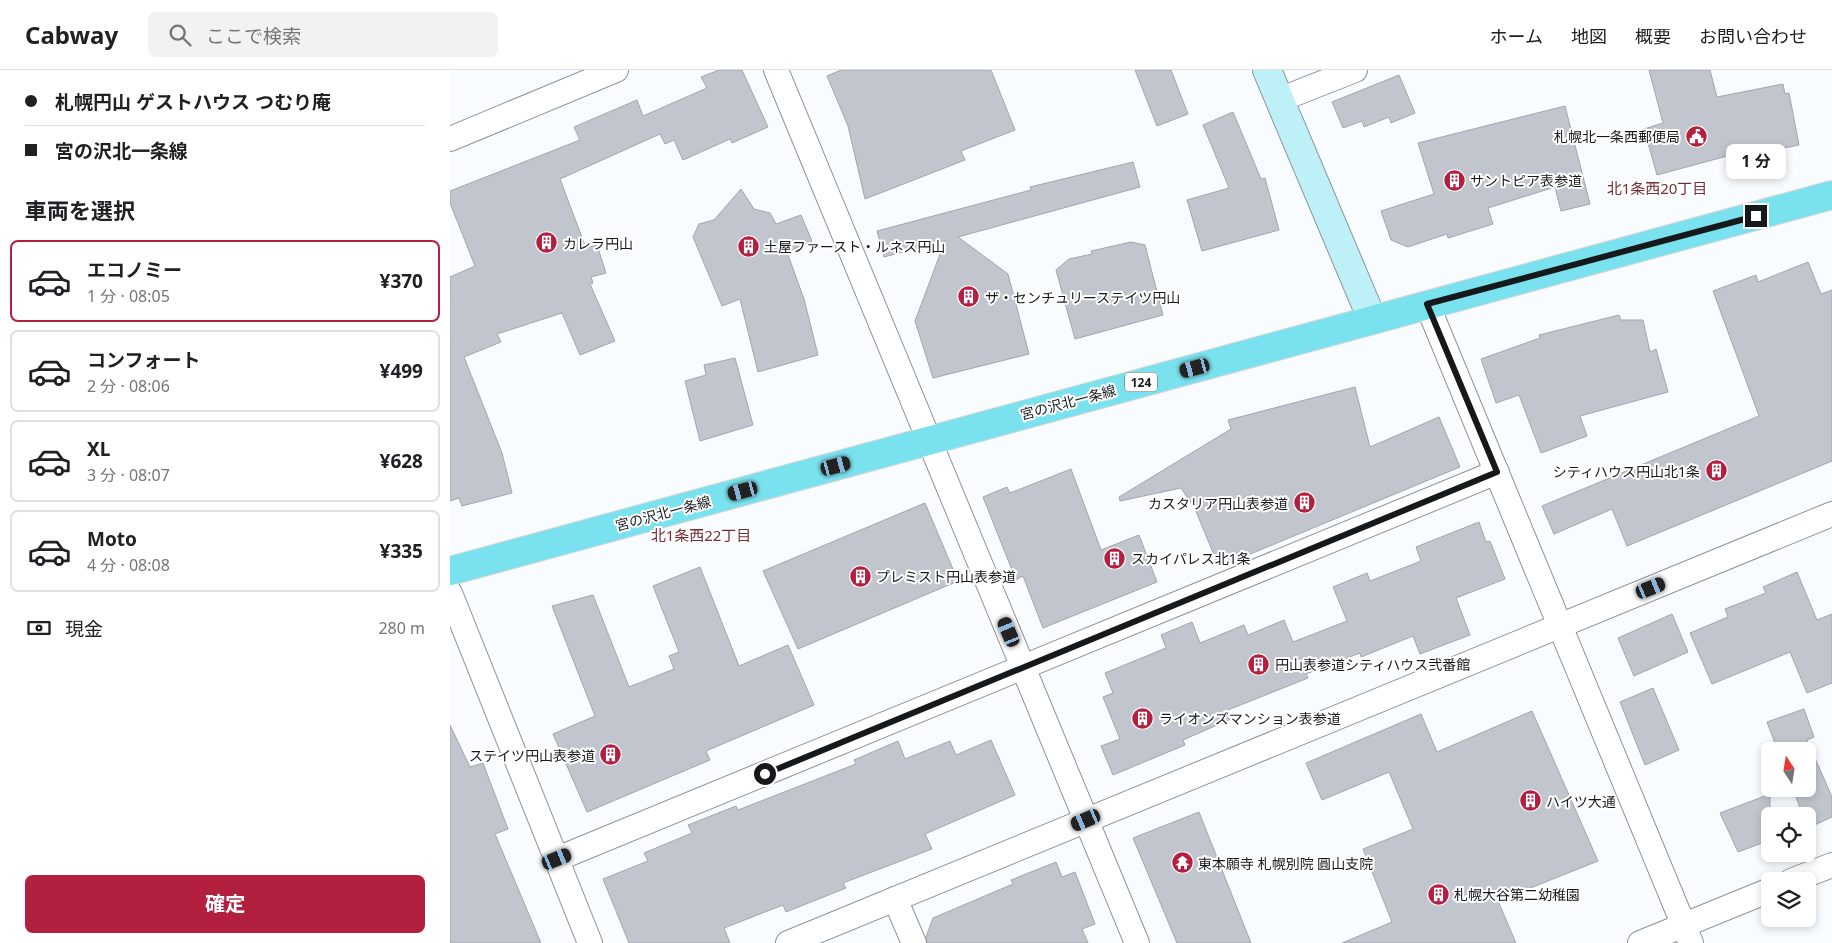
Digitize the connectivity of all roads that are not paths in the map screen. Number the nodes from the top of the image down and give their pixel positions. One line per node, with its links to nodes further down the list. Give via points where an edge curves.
1 (616, 70): 6 (street)
2 (776, 70): 10 (street)
3 (1267, 70): 5 (street)
4 (1355, 70): 5 (street)
5 (1280, 100): 9 (street)
6 (450, 139)
7 (1832, 195): 8 (main road, 宮の沢北一条線 / 124)
8 (1427, 304): 9 (main road, 宮の沢北一条線 / 124); 11 (street)
9 (1372, 319): 10 (main road, 宮の沢北一条線 / 124)
10 (929, 440): 13 (main road, 宮の沢北一条線 / 124); 16 (street)
11 (1497, 472): 15 (street); 16 (street)
12 (1832, 514): 15 (street)
13 (450, 571)
14 (450, 593): 18 (street)
15 (1561, 626): 17 (street); 23 (street)
16 (1023, 667): 17 (street); 18 (street)
17 (1086, 820): 22 (street); 27 (street)
18 (557, 859): 24 (street)
19 (1832, 865): 20 (street)
20 (1814, 872)
21 (1761, 895): 23 (street)
22 (895, 899): 25 (street); 26 (street)
23 (1688, 934): 28 (street)
24 (590, 943)
25 (788, 943)
26 (914, 943)
27 (1137, 943)
28 (1640, 943)

